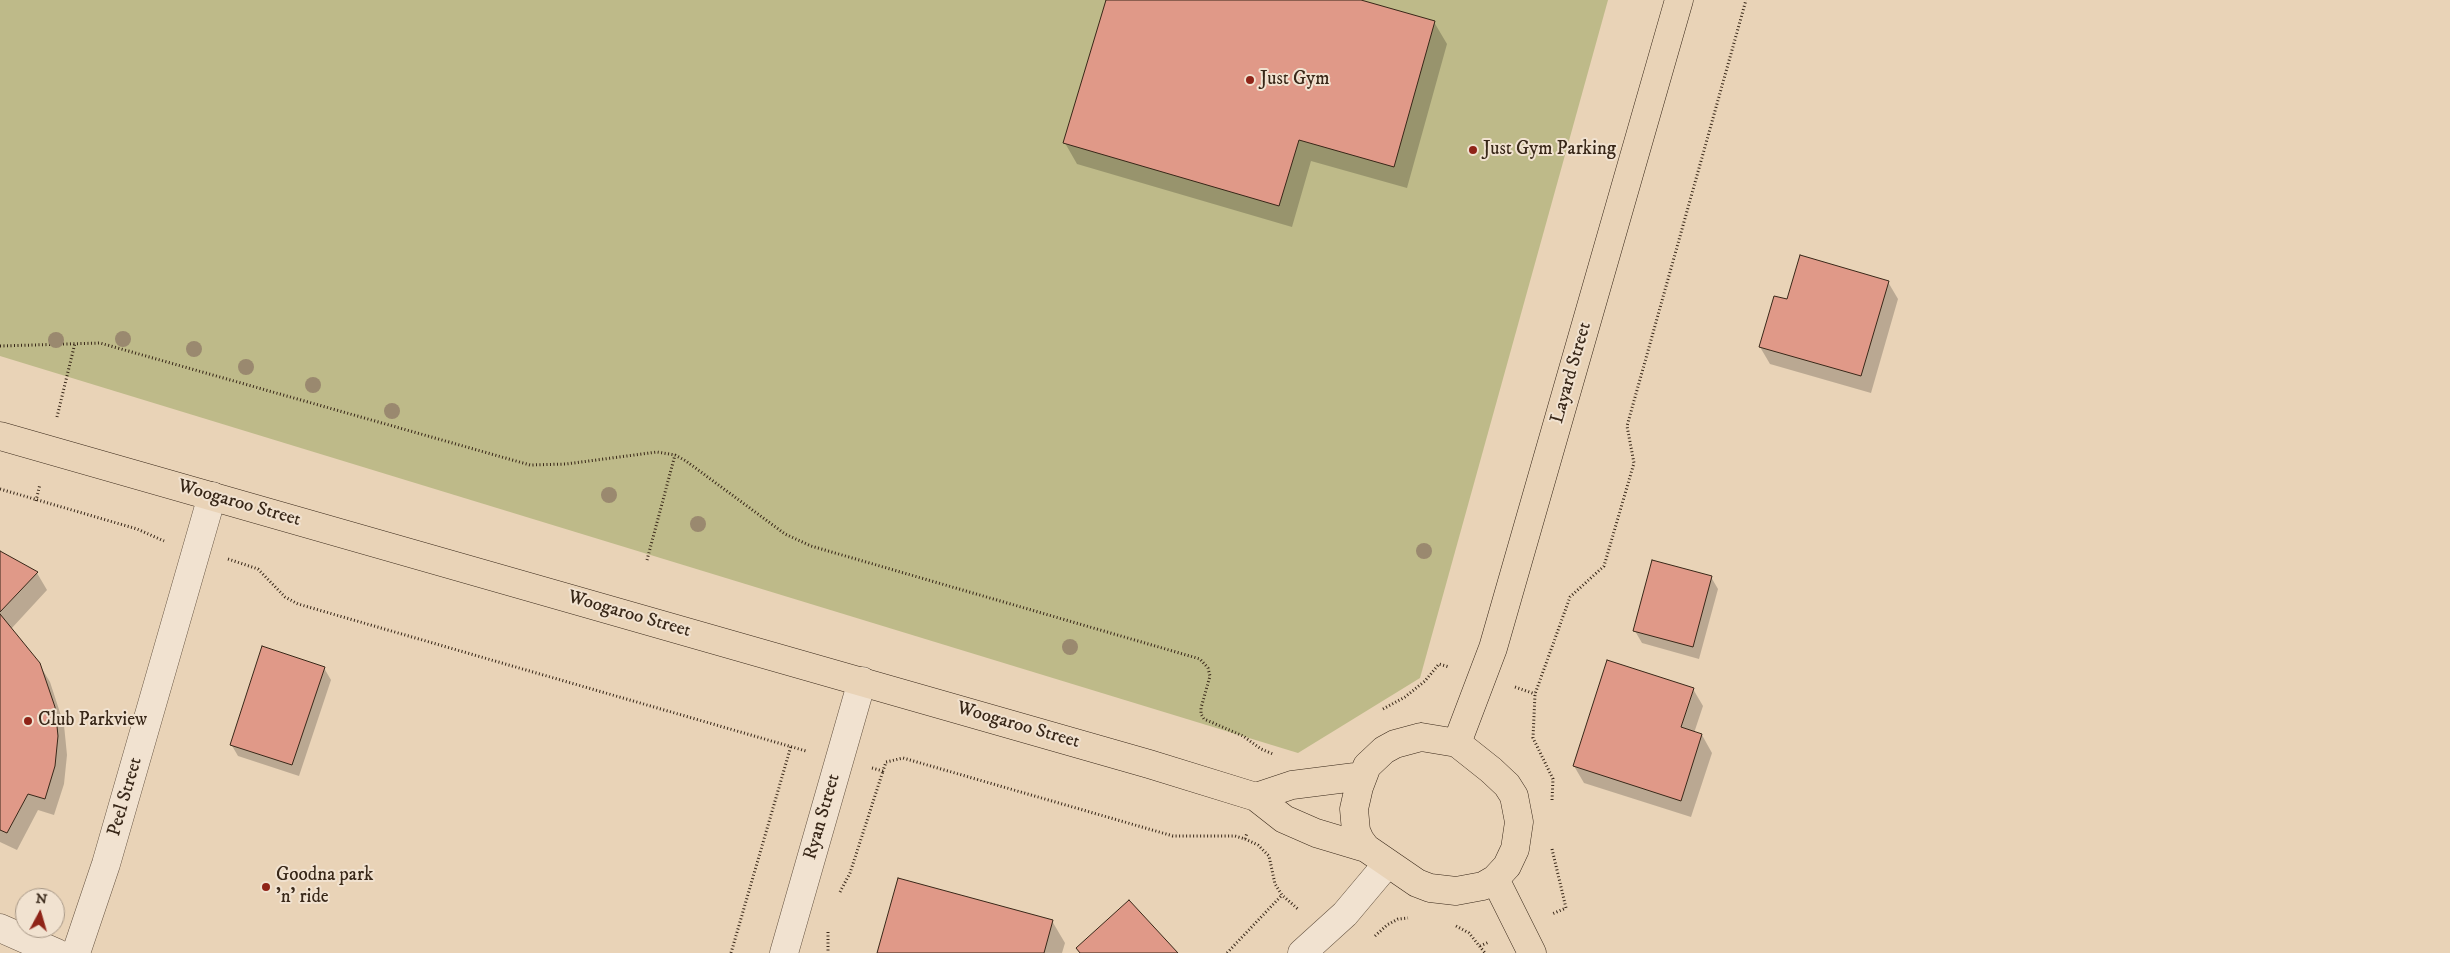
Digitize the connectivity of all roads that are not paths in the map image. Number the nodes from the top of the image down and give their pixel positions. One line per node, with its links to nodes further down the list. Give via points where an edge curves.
1 (1679, 0): 5 (main road, Layard Street, via 1493,648)
2 (0, 436): 3 (main road, Woogaroo Street)
3 (212, 496): 4 (main road, Woogaroo Street); 12 (street, Peel Street, via 106,864)
4 (862, 681): 7 (main road, Woogaroo Street); 13 (street, Ryan Street)
5 (1457, 743): 6 (main road, via 1421,737 1395,744 1376,756); 9 (main road, via 1507,785 1518,807 1515,849 1507,866)
6 (1363, 776): 7 (main road, via 1292,785); 8 (main road, via 1354,820 1360,840)
7 (1256, 797): 8 (main road, Woogaroo Street, via 1284,819)
8 (1376, 856): 9 (main road, via 1417,883 1443,890 1469,890); 14 (street, via 1369,887 1325,934)
9 (1495, 879): 15 (main road)
10 (0, 928): 11 (street)
11 (57, 953)
12 (76, 953)
13 (784, 953)
14 (1302, 953)
15 (1532, 953)

